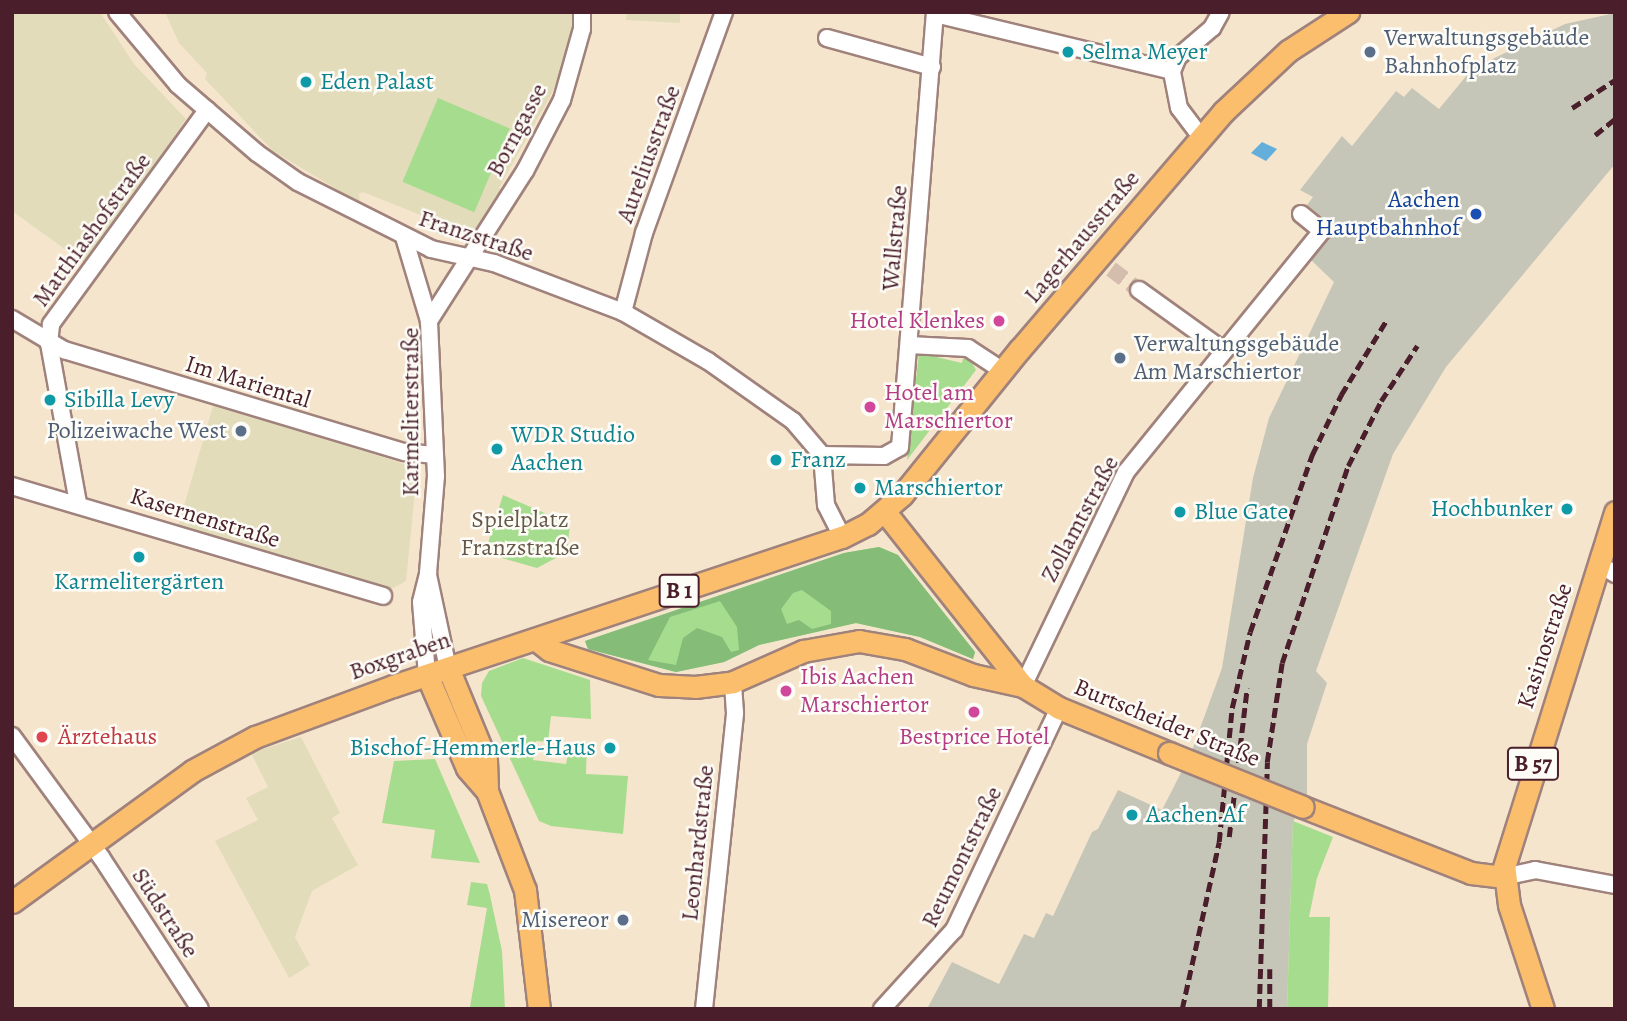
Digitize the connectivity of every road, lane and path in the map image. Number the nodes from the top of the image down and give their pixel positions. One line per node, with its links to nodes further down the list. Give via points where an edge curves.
1 (117, 12): 8 (street, Franzstraße)
2 (129, 12): 8 (street, Franzstraße)
3 (582, 12): 16 (street, Borngasse, via 582,29 562,100 525,171)
4 (724, 12): 18 (street, Aureliusstraße, via 644,233)
5 (1221, 12): 11 (street, via 1212,28 1178,57)
6 (1348, 12): 13 (main road, B 1, via 1278,60)
7 (935, 13): 10 (street, Wallstraße); 11 (street)
8 (134, 32): 12 (street, Franzstraße, via 154,59)
9 (827, 38): 10 (street)
10 (932, 67): 22 (street, Wallstraße)
11 (1172, 71): 13 (street, via 1179,108)
12 (207, 110): 15 (street, Franzstraße, via 298,182); 21 (street, Matthiashofstraße, via 51,324)
13 (1201, 137): 24 (main road, Lagerhausstraße / B 1, via 1105,264)
14 (1301, 214): 23 (street, Zollamtstraße, via 1322,230)
15 (404, 237): 16 (street, Franzstraße); 20 (street)
16 (466, 259): 18 (street, Franzstraße, via 494,263); 20 (street, Karmeliterstraße)
17 (1139, 290): 23 (street)
18 (623, 313): 26 (street, Franzstraße, via 708,361 793,421)
19 (12, 319): 21 (street, Matthiashofstraße)
20 (429, 321): 25 (street, Karmeliterstraße)
21 (50, 344): 25 (street, Im Mariental, via 320,428); 28 (street)
22 (909, 345): 24 (street, via 968,348); 26 (street, Wallstraße, via 897,450 884,456)
23 (1222, 349): 39 (street, Zollamtstraße, via 1126,472)
24 (1003, 371): 29 (main road, Lagerhausstraße / B 1)
25 (435, 456): 33 (street, Karmeliterstraße)
26 (822, 456): 31 (street, via 826,505)
27 (12, 486): 28 (street, Kasernenstraße)
28 (78, 503): 34 (street, Kasernenstraße)
29 (885, 512): 31 (main road, Lagerhausstraße / B 1); 39 (main road, Burtscheider Straße)
30 (1615, 512): 32 (main road, Kasinostraße / B 57)
31 (842, 537): 35 (main road, Boxgraben / B 1)
32 (1607, 569): 44 (main road, Kasinostraße / B 57, via 1507,848)
33 (428, 573): 36 (street, Karmeliterstraße); 37 (street, Karmeliterstraße, via 420,631)
34 (383, 596)
35 (535, 639): 36 (main road, Boxgraben / B 1); 38 (main road, via 549,650 659,685)
36 (448, 668): 37 (main road, Boxgraben / B 1); 42 (main road, via 486,760)
37 (426, 675): 42 (main road, via 467,768); 43 (main road, Boxgraben / B 1, via 315,713 225,752)
38 (733, 682): 39 (main road, via 803,651 859,641 905,649 973,675); 49 (street, Leonhardstraße, via 735,713)
39 (1023, 686): 40 (main road, Burtscheider Straße)
40 (1059, 708): 44 (main road, Burtscheider Straße, bridge, via 1471,873); 50 (street, Reumontstraße, via 954,930)
41 (12, 736): 43 (street, Südstraße)
42 (487, 791): 48 (main road, via 526,890)
43 (90, 844): 46 (main road, Boxgraben / B 1); 47 (street, Südstraße)
44 (1503, 877): 45 (street, via 1529,870); 51 (main road, B 57)
45 (1615, 885)
46 (12, 902)
47 (200, 1009)
48 (539, 1009)
49 (704, 1009)
50 (882, 1009)
51 (1543, 1009)

